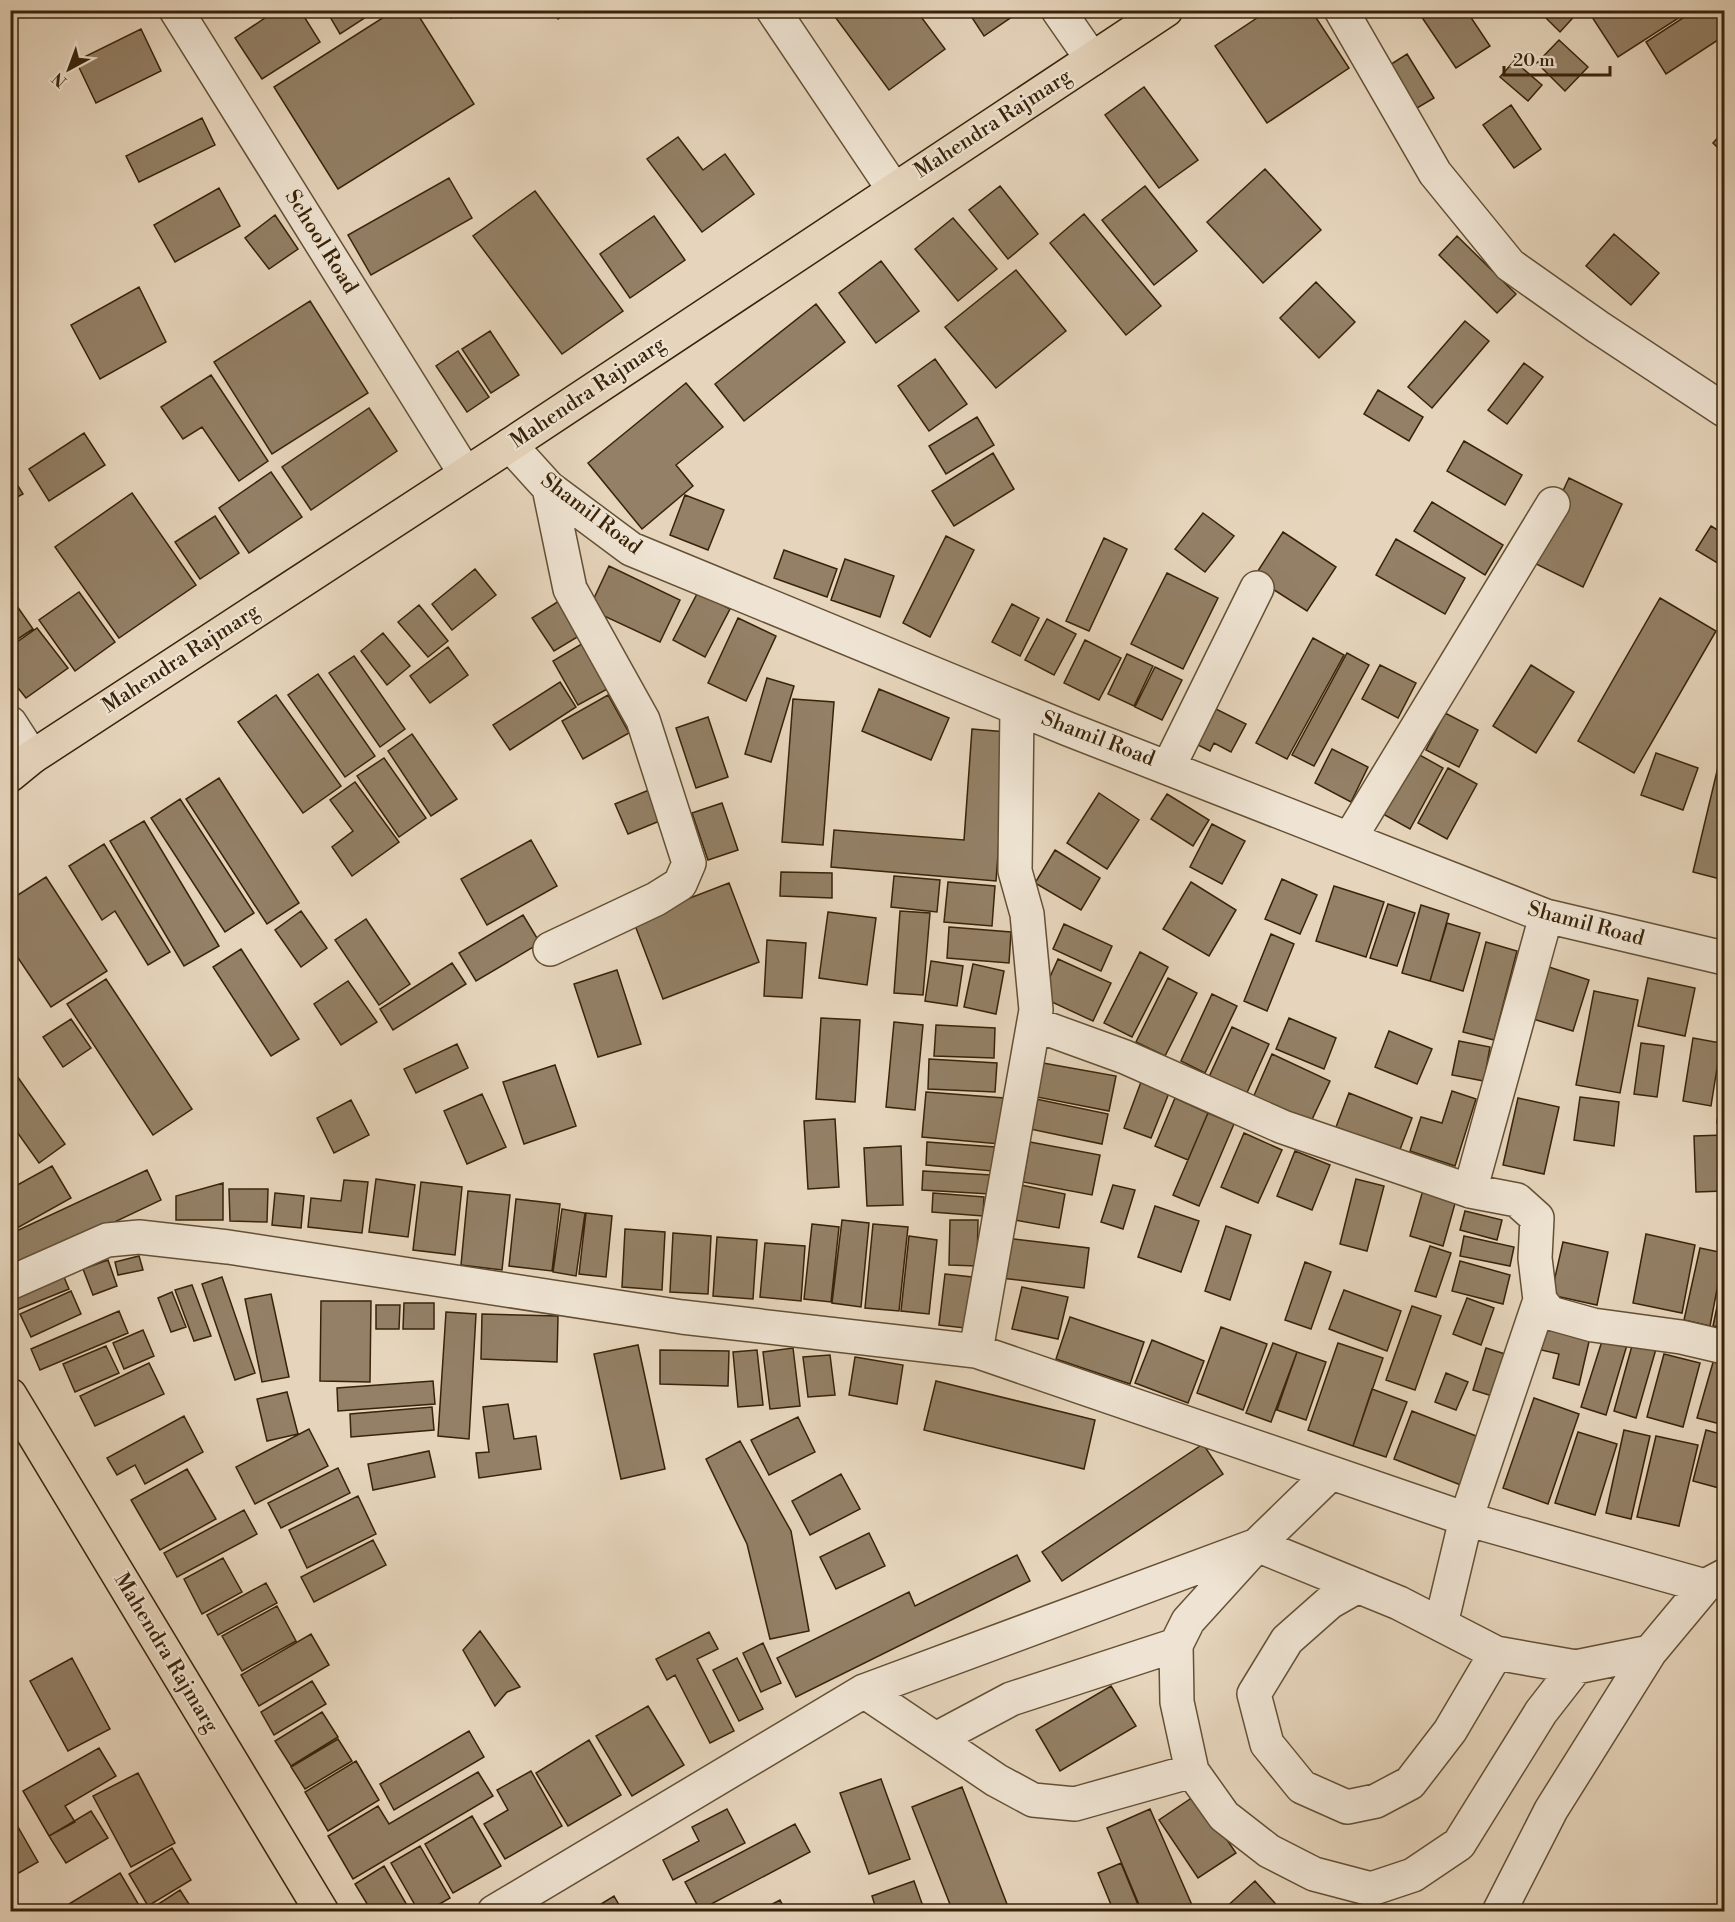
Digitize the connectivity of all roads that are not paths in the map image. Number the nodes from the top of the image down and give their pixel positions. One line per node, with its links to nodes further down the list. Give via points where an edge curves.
1 (176, 10): 10 (street, School Road)
2 (773, 10): 7 (street)
3 (1058, 10): 6 (street)
4 (1166, 10): 6 (highway, Mahendra Rajmarg)
5 (1341, 10): 8 (street, via 1435,173 1510,265)
6 (1092, 59): 7 (highway, Mahendra Rajmarg)
7 (894, 190): 9 (highway, Mahendra Rajmarg)
8 (1725, 410)
9 (510, 445): 10 (highway, Mahendra Rajmarg); 11 (street, Shamil Road)
10 (465, 473): 16 (highway, Mahendra Rajmarg)
11 (549, 488): 14 (street, Shamil Road, via 630,549); 20 (street, via 570,588 643,720 689,863 680,884 672,889)
12 (1553, 504): 18 (street)
13 (1257, 588): 17 (street)
14 (1017, 708): 17 (street, Shamil Road); 22 (street, via 1015,871 1027,914)
15 (10, 723): 16 (street)
16 (21, 766)
17 (1169, 766): 18 (street, Shamil Road)
18 (1350, 838): 19 (street, Shamil Road)
19 (1546, 916): 21 (street, Shamil Road); 23 (street)
20 (550, 949)
21 (1725, 958)
22 (1034, 1023): 23 (street, via 1125,1056 1283,1127); 27 (street)
23 (1470, 1191): 25 (street, via 1517,1200 1537,1218 1535,1258)
24 (10, 1283): 27 (street, via 107,1240 139,1237 228,1247 682,1317)
25 (1540, 1300): 26 (street, via 1550,1313 1593,1324); 30 (street)
26 (1725, 1347)
27 (976, 1350): 29 (street)
28 (10, 1395): 43 (highway, Mahendra Rajmarg)
29 (1330, 1474): 30 (street); 31 (street)
30 (1466, 1519): 32 (street); 34 (street)
31 (1257, 1545): 33 (street); 35 (street, via 1188,1621); 39 (street)
32 (1715, 1581): 36 (street)
33 (1358, 1586): 34 (street); 37 (street, via 1330,1602 1287,1640 1254,1694 1267,1744 1302,1787 1347,1807 1376,1801 1410,1783 1450,1731)
34 (1441, 1624): 37 (street)
35 (1176, 1645): 40 (street, via 1011,1699); 41 (street, via 1177,1702)
36 (1650, 1652): 38 (street); 45 (street, via 1551,1810)
37 (1496, 1653): 38 (street)
38 (1576, 1666): 42 (street, via 1541,1712 1459,1844)
39 (864, 1691): 40 (street); 44 (street)
40 (936, 1739): 41 (street, via 1033,1800 1075,1804)
41 (1192, 1771): 42 (street, via 1224,1816 1269,1851)
42 (1366, 1900)
43 (321, 1911)
44 (494, 1911)
45 (1499, 1911)

